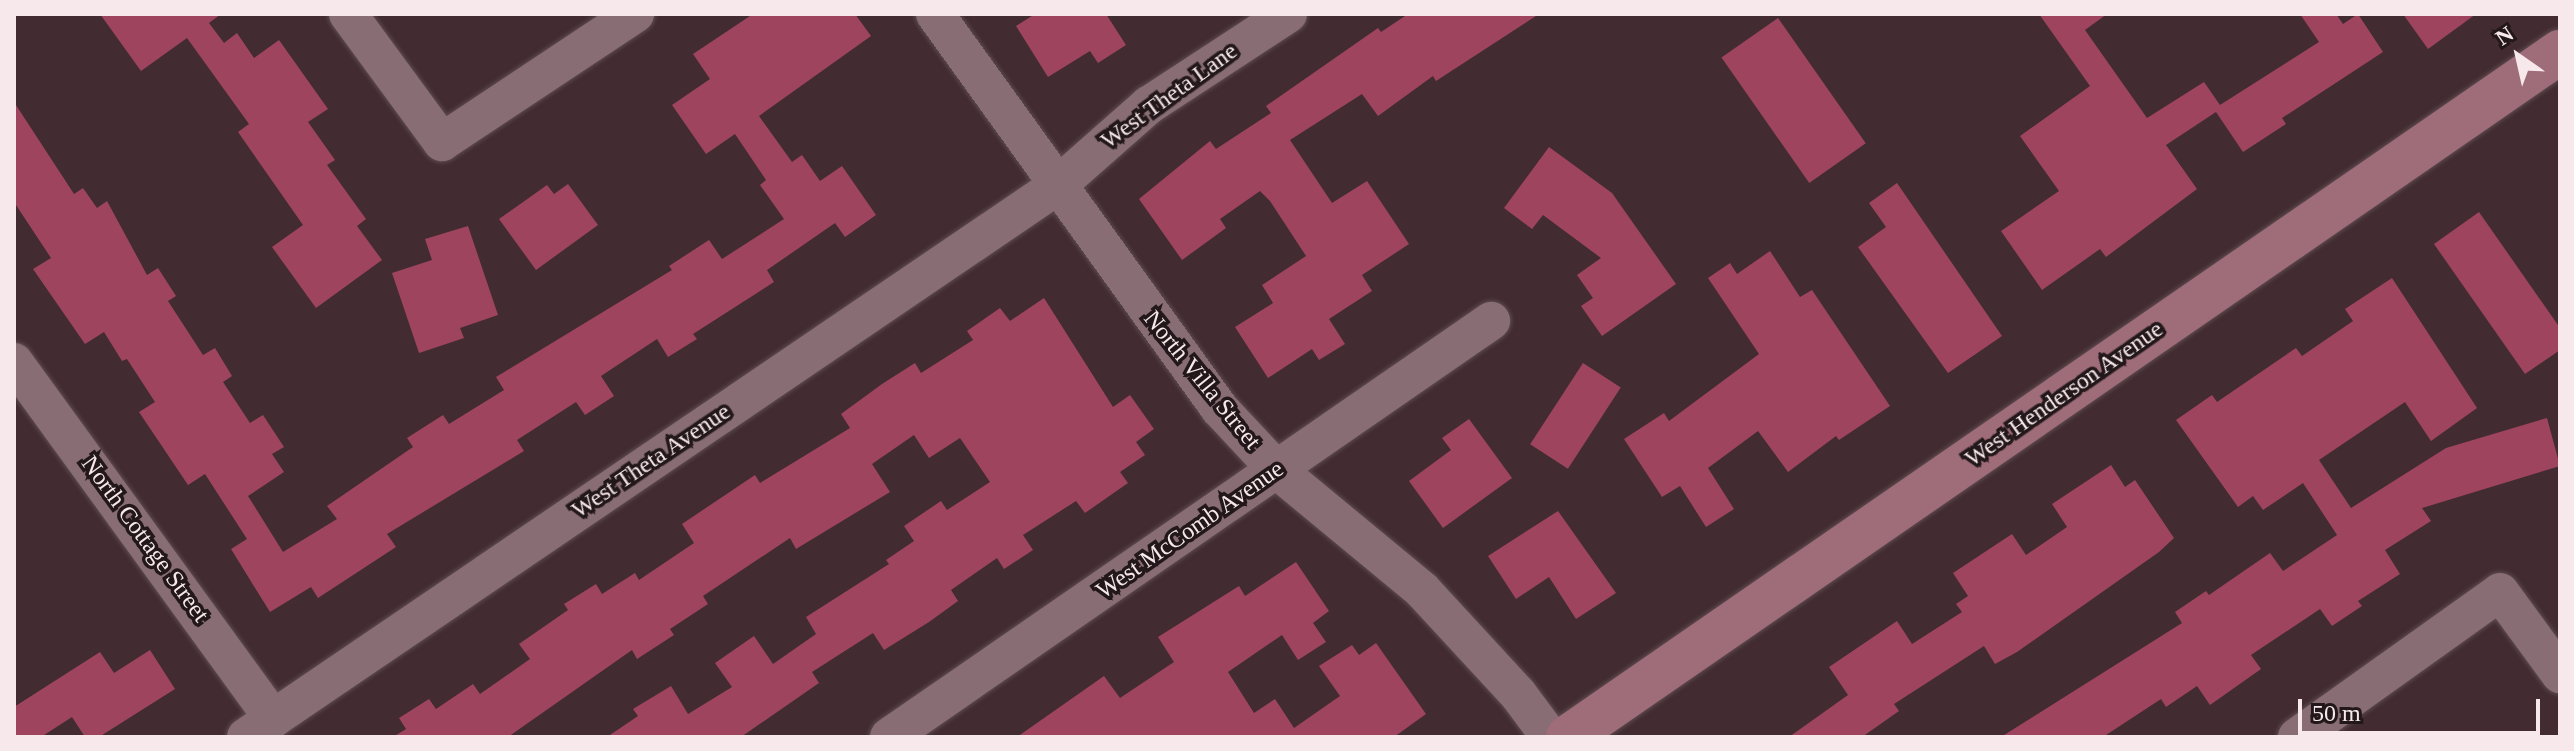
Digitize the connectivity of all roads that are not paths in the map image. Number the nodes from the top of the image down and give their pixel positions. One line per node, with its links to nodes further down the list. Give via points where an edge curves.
1 (348, 14): 2 (street, via 442,142)
2 (635, 14)
3 (935, 14): 6 (street, North Villa Street)
4 (1288, 14): 6 (street, West Theta Lane, via 1149,105)
5 (2560, 52): 14 (main road, West Henderson Avenue)
6 (1057, 186): 9 (street, North Villa Street, via 1188,369); 11 (street, West Theta Avenue)
7 (1491, 321): 9 (street, West McComb Avenue)
8 (14, 362): 11 (street, North Cottage Street)
9 (1277, 470): 12 (street, West McComb Avenue); 13 (street, North Villa Street, via 1422,590 1518,694)
10 (2560, 674): 15 (street, via 2500,592)
11 (259, 728)
12 (889, 737)
13 (1550, 737)
14 (1568, 737)
15 (2297, 737)

